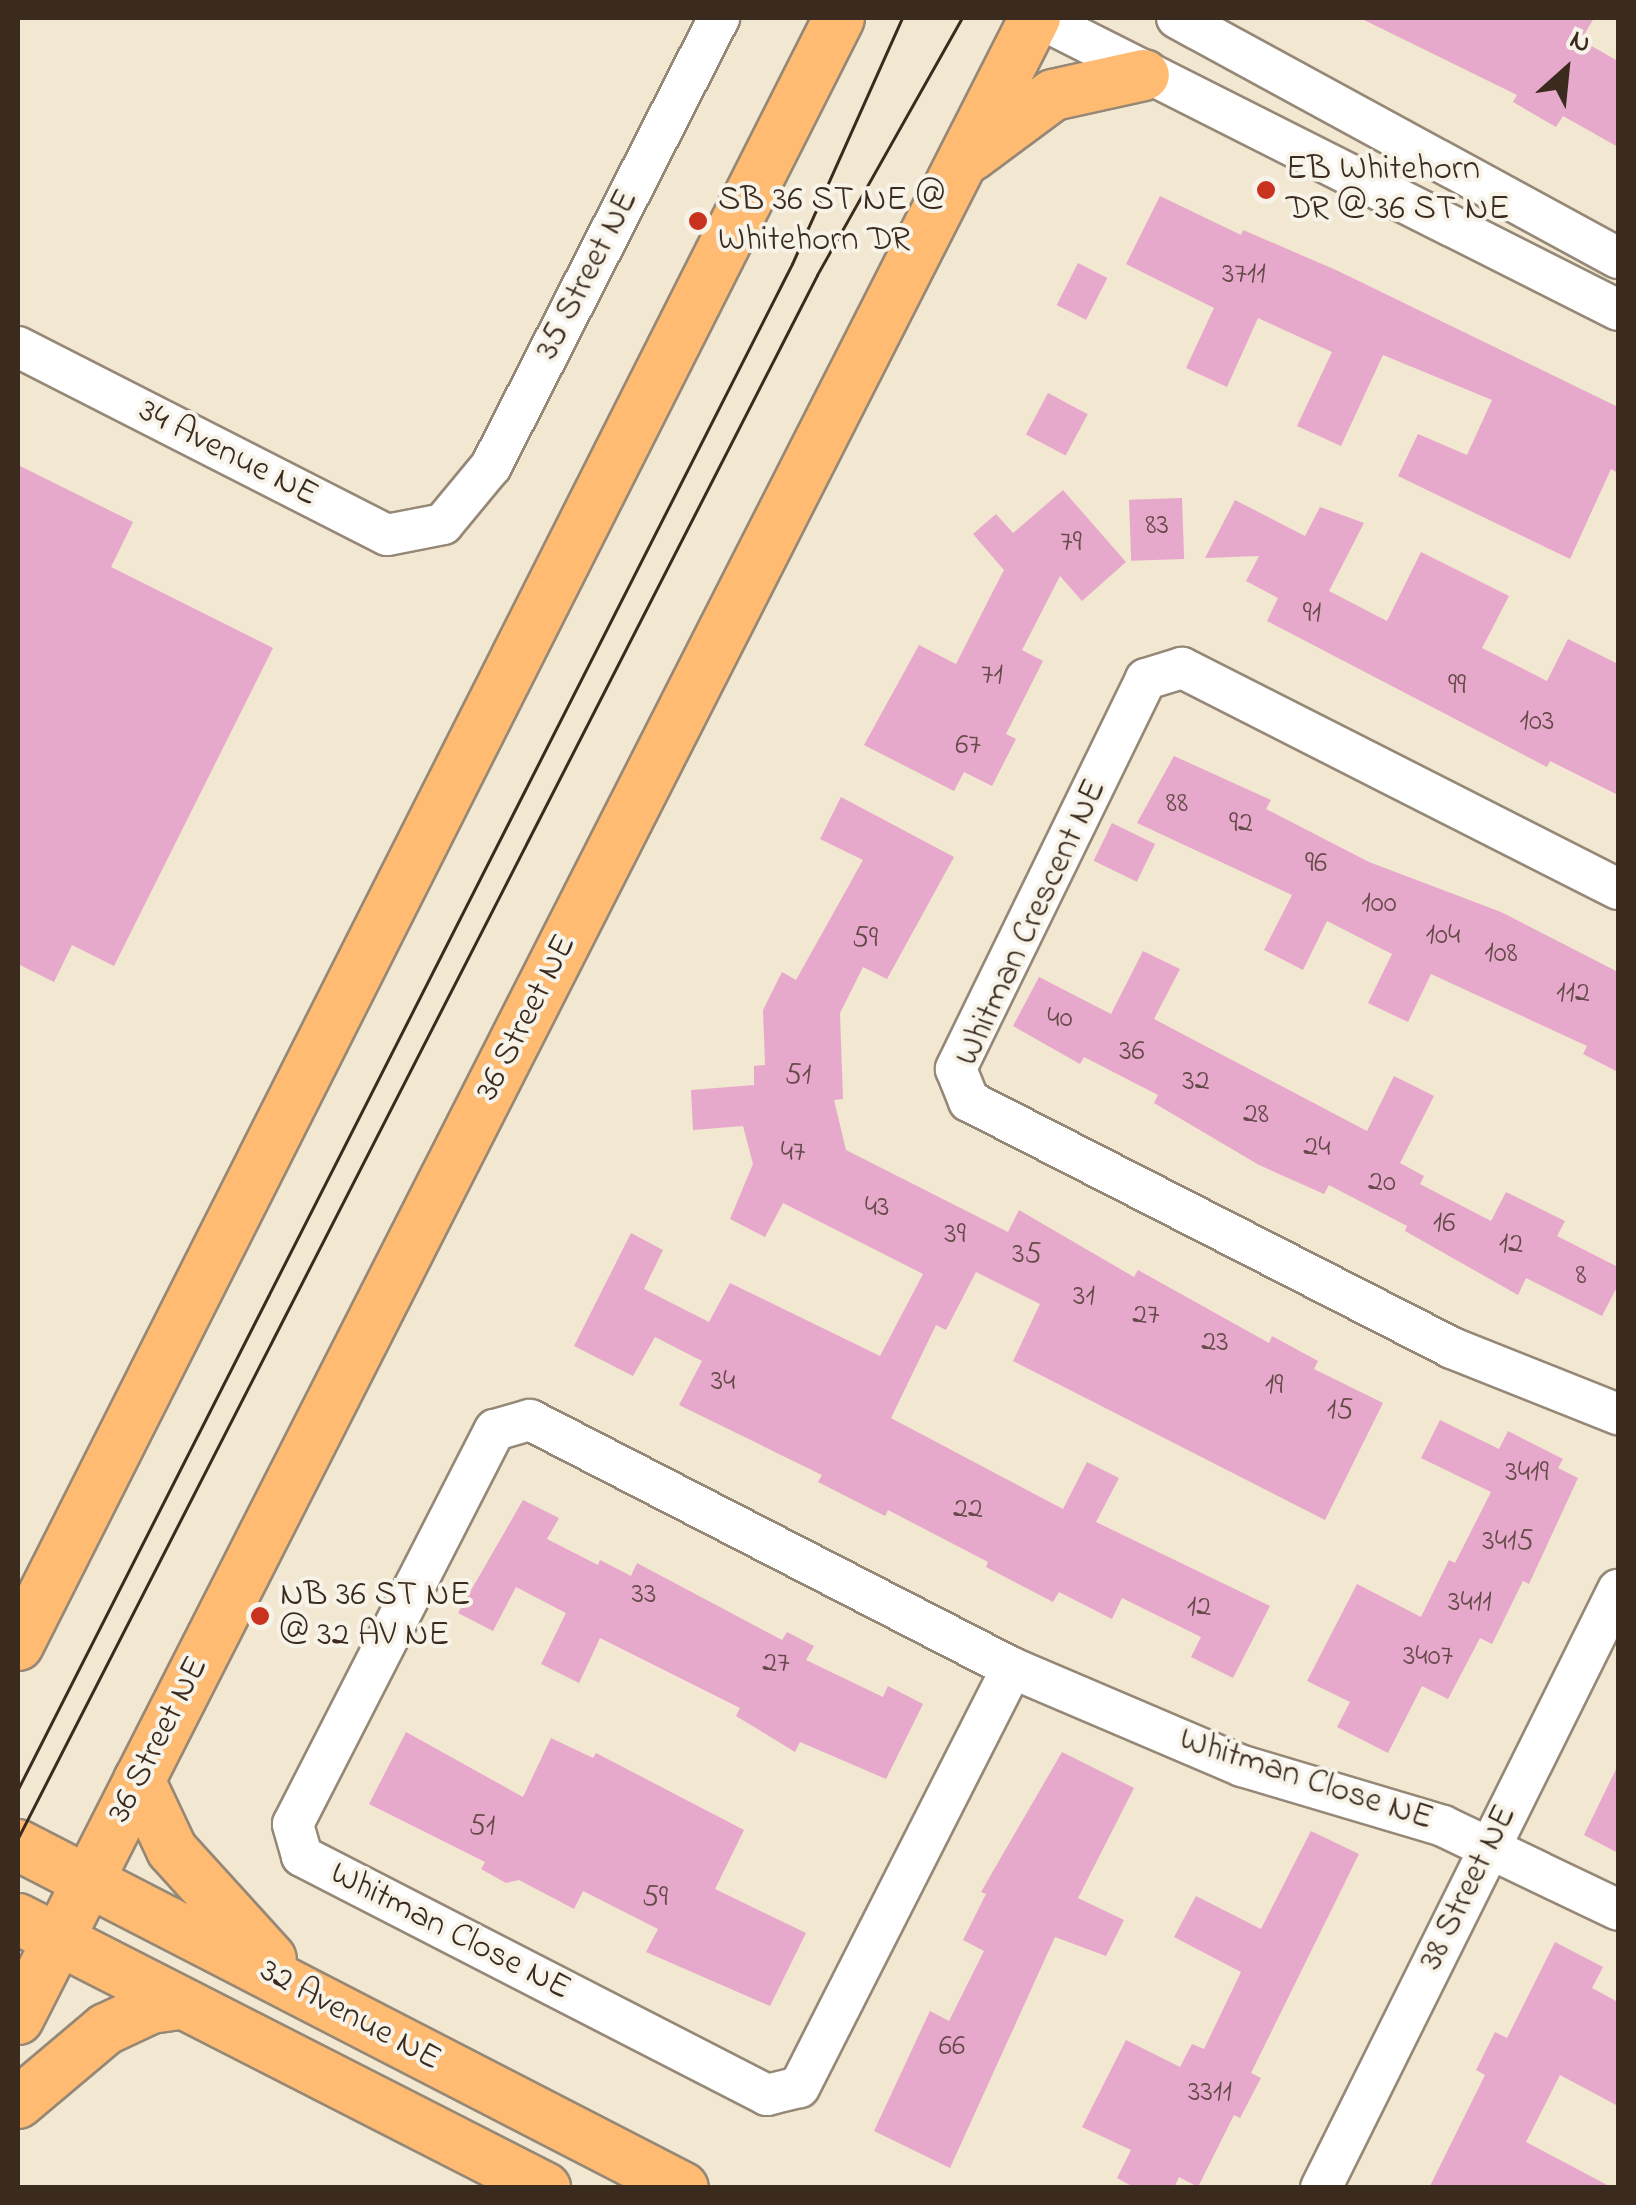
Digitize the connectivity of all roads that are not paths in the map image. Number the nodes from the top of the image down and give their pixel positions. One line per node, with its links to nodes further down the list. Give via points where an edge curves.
1 (720, 18): 10 (street, 35 Street NE, via 491,466)
2 (839, 18): 14 (main road)
3 (1037, 18): 5 (street); 6 (main road, 36 Street NE)
4 (1176, 18): 7 (street)
5 (1144, 75): 6 (main road, via 1053,95); 8 (street)
6 (963, 162): 16 (main road, 36 Street NE)
7 (1618, 258)
8 (1618, 310)
9 (18, 347): 10 (street, 34 Avenue NE, via 387,535)
10 (443, 524)
11 (1618, 889): 12 (street, Whitman Crescent NE, via 1182,668 1146,679 956,1070 969,1101 1452,1348)
12 (1618, 1414)
13 (1618, 1590): 18 (street, 38 Street NE)
14 (18, 1644)
15 (1012, 1668): 15 (street, Whitman Close NE, via 798,2087 767,2095 302,1856 293,1824 496,1430 530,1420); 18 (street, Whitman Close NE, via 1242,1766)
16 (140, 1780): 19 (main road, 36 Street NE); 22 (main road, via 191,1875)
17 (18, 1845): 19 (main road, 32 Avenue NE)
18 (1490, 1845): 20 (street, Whitman Close NE); 28 (street, 38 Street NE)
19 (88, 1880): 21 (main road, 36 Street NE); 22 (main road, 32 Avenue NE)
20 (1618, 1910)
21 (38, 1930): 23 (main road, 32 Avenue NE); 24 (main road, 36 Street NE)
22 (301, 1990): 27 (main road, 32 Avenue NE)
23 (181, 2004): 25 (main road, via 152,2008 106,2030); 26 (main road, 32 Avenue NE)
24 (18, 2019)
25 (18, 2103)
26 (544, 2188)
27 (684, 2188)
28 (1321, 2188)

